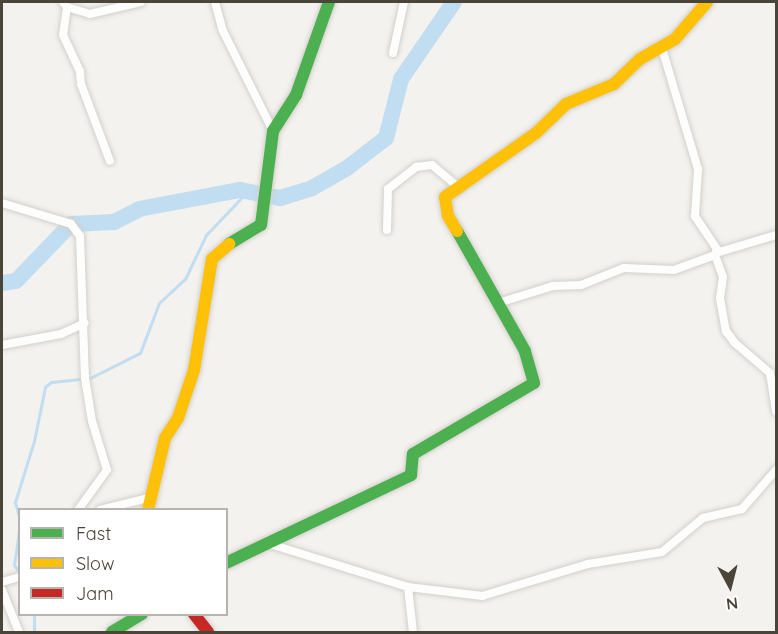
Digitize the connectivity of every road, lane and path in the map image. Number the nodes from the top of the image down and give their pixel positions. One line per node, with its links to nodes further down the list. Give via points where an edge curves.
1 (141, 2): 6 (street, via 90,14)
2 (215, 2): 9 (street, via 222,29)
3 (329, 2): 9 (street, via 296,95)
4 (404, 2): 8 (street)
5 (707, 2): 7 (street, via 681,33)
6 (65, 4): 10 (street, via 63,35)
7 (662, 48): 11 (street, via 640,59 608,88 566,104 536,133); 15 (street, via 698,169 695,216)
8 (393, 53)
9 (273, 131): 21 (street, via 263,220 212,259 194,370 178,418 165,438)
10 (111, 161)
11 (456, 186): 13 (street, via 432,165 416,167 388,189); 16 (street, via 445,196 448,216)
12 (2, 203): 17 (street, via 71,224 80,236)
13 (387, 230)
14 (777, 235): 15 (street)
15 (715, 254): 16 (street, via 674,270 624,268 581,285 553,286); 19 (street, via 723,277 720,298 726,331 770,373)
16 (498, 303): 24 (street, via 525,351 534,383 413,454 411,475)
17 (85, 323): 18 (street, via 61,334); 22 (street, via 85,378 92,421 107,470)
18 (2, 345)
19 (777, 412)
20 (777, 470): 28 (street, via 742,510 704,518 662,552 588,564 482,596)
21 (148, 504): 23 (street)
22 (79, 508)
23 (116, 508)
24 (270, 544): 25 (street); 28 (street)
25 (228, 562)
26 (18, 578): 27 (street)
27 (2, 582)
28 (408, 587): 35 (street)
29 (2, 590): 32 (street)
30 (140, 616): 33 (street)
31 (195, 616): 34 (street)
32 (19, 633)
33 (112, 633)
34 (208, 633)
35 (413, 633)

